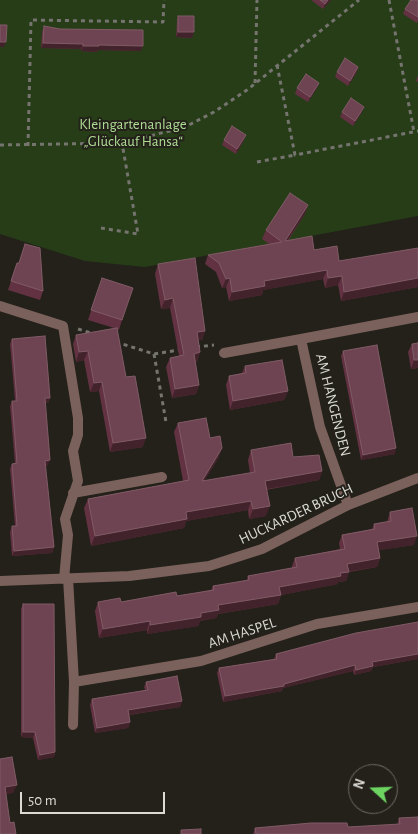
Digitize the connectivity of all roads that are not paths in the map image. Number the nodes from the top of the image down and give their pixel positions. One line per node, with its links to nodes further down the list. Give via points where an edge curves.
1 (0, 306): 7 (street, via 63,326 78,418 78,435 73,450 78,481)
2 (418, 317): 3 (street, AM HANGENDEN)
3 (301, 339): 4 (street, AM HANGENDEN); 8 (street, AM HANGENDEN, via 320,427)
4 (224, 353)
5 (162, 477): 7 (street)
6 (418, 478): 8 (street, HUCKARDER BRUCH)
7 (73, 493): 9 (street, via 65,519 68,535)
8 (348, 506): 9 (street, HUCKARDER BRUCH, via 262,548 209,566 129,576)
9 (66, 578): 10 (street, HUCKARDER BRUCH); 12 (street)
10 (0, 581)
11 (418, 606): 12 (street, AM HASPEL, via 317,624 201,661)
12 (74, 682): 13 (street)
13 (73, 725)

